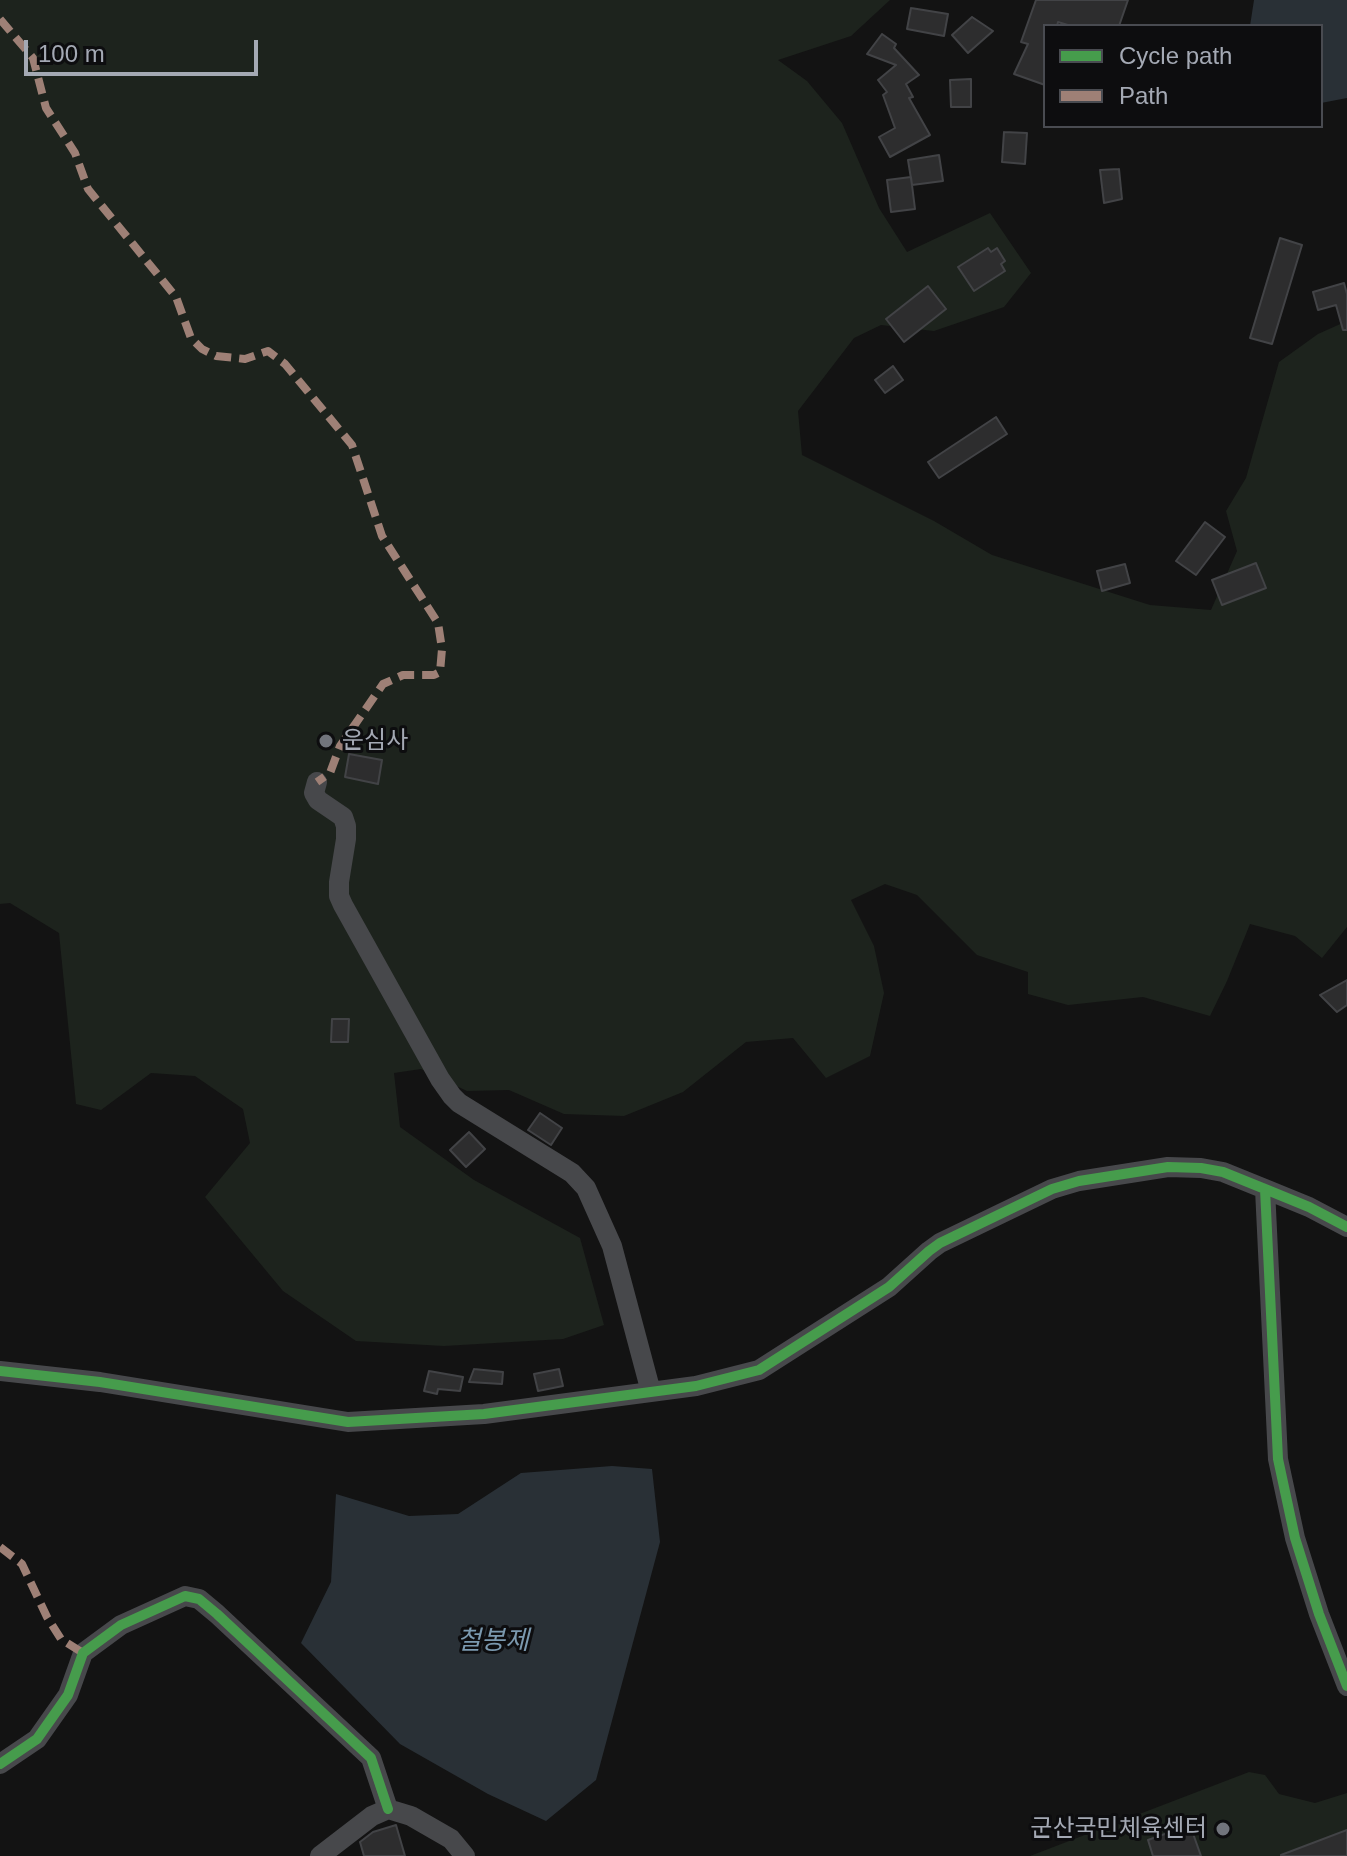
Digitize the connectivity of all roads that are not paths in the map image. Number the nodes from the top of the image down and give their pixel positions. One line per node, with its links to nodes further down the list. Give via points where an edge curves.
1 (317, 782): 5 (street, via 318,800 343,817 346,826 339,896 440,1079 459,1103 572,1173 586,1188 612,1246)
2 (1265, 1189): 3 (street); 5 (street, via 1223,1172 1180,1167 1065,1184 940,1243 889,1287 759,1370); 6 (street, via 1278,1459 1295,1538)
3 (1347, 1227)
4 (0, 1371): 5 (street, via 348,1422 484,1414)
5 (651, 1392)
6 (1347, 1686)
7 (0, 1764): 8 (street, via 37,1739 68,1695 83,1653 121,1625 185,1596 199,1599 217,1614 371,1758)
8 (388, 1809): 9 (street); 10 (street, via 451,1839)
9 (320, 1856)
10 (465, 1856)

